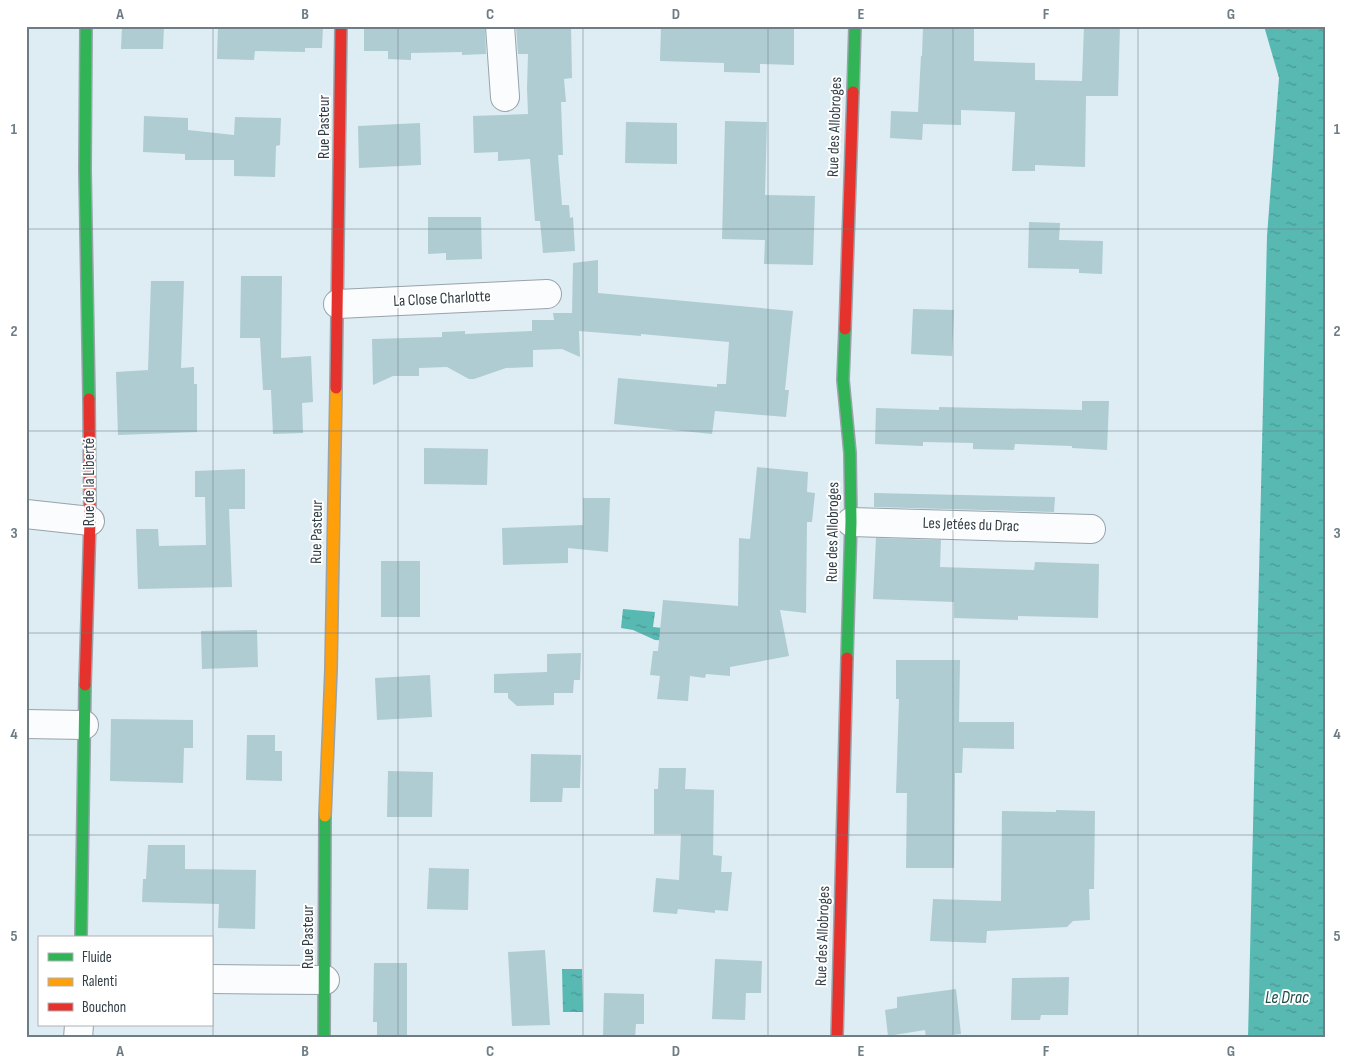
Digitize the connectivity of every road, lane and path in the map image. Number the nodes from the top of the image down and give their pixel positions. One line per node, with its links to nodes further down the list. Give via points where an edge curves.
1 (86, 26): 9 (street, Rue de la Liberté)
2 (340, 26): 7 (street, Rue Pasteur)
3 (500, 26): 5 (street)
4 (855, 26): 10 (street, Rue des Allobroges, via 842,380 850,453)
5 (504, 97)
6 (547, 294): 7 (street, La Close Charlotte)
7 (338, 304): 16 (street, Rue Pasteur, via 331,670 325,800)
8 (26, 514): 9 (street)
9 (90, 521): 13 (street, Rue de la Liberté)
10 (851, 522): 11 (street, Les Jetées du Drac); 18 (street, Rue des Allobroges)
11 (1091, 529)
12 (26, 724): 13 (street)
13 (84, 725): 14 (street, Rue de la Liberté)
14 (81, 936)
15 (212, 979): 16 (street)
16 (325, 980): 17 (street, Rue Pasteur)
17 (324, 1038)
18 (837, 1038)

